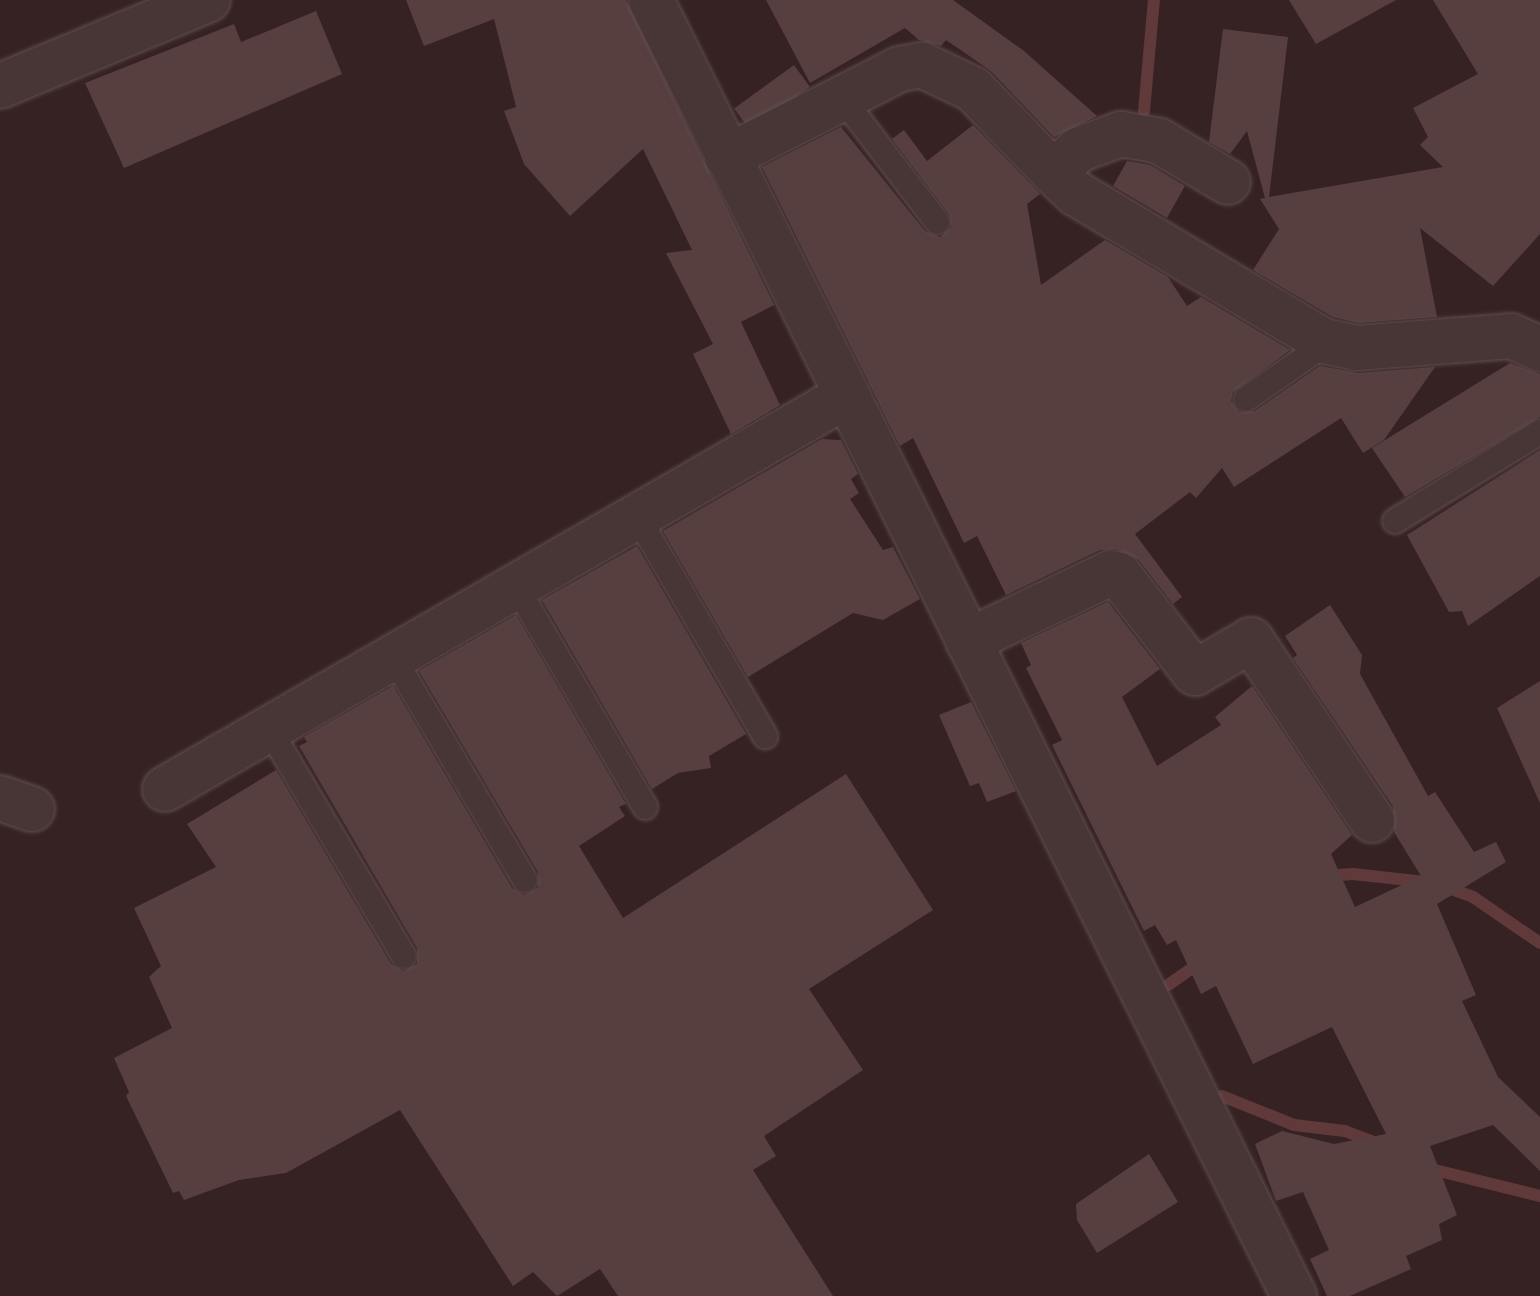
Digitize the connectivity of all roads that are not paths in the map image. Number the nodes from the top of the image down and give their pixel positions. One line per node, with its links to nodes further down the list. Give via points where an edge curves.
1 (208, 0): 3 (street)
2 (651, 0): 5 (street)
3 (0, 86)
4 (842, 98): 5 (street); 6 (street, via 900,69 922,65 942,72 973,89); 8 (lane)
5 (727, 157): 11 (street)
6 (1053, 172): 7 (street, via 1078,150 1121,134 1159,141); 9 (street, via 1077,194)
7 (1228, 182)
8 (937, 222)
9 (1328, 342): 10 (street, via 1356,348 1511,336); 12 (lane)
10 (1540, 349)
11 (846, 396): 14 (street); 17 (street)
12 (1246, 399)
13 (1540, 432): 15 (lane)
14 (637, 516): 16 (street); 20 (lane)
15 (1395, 521)
16 (516, 586): 18 (street); 22 (lane)
17 (968, 641): 23 (street, via 1111,573 1119,575 1195,673 1251,640); 26 (street)
18 (393, 657): 19 (street); 24 (lane)
19 (269, 729): 21 (street); 25 (lane)
20 (765, 736)
21 (165, 789)
22 (645, 807)
23 (1372, 820)
24 (525, 880)
25 (404, 956)
26 (1294, 1296)

